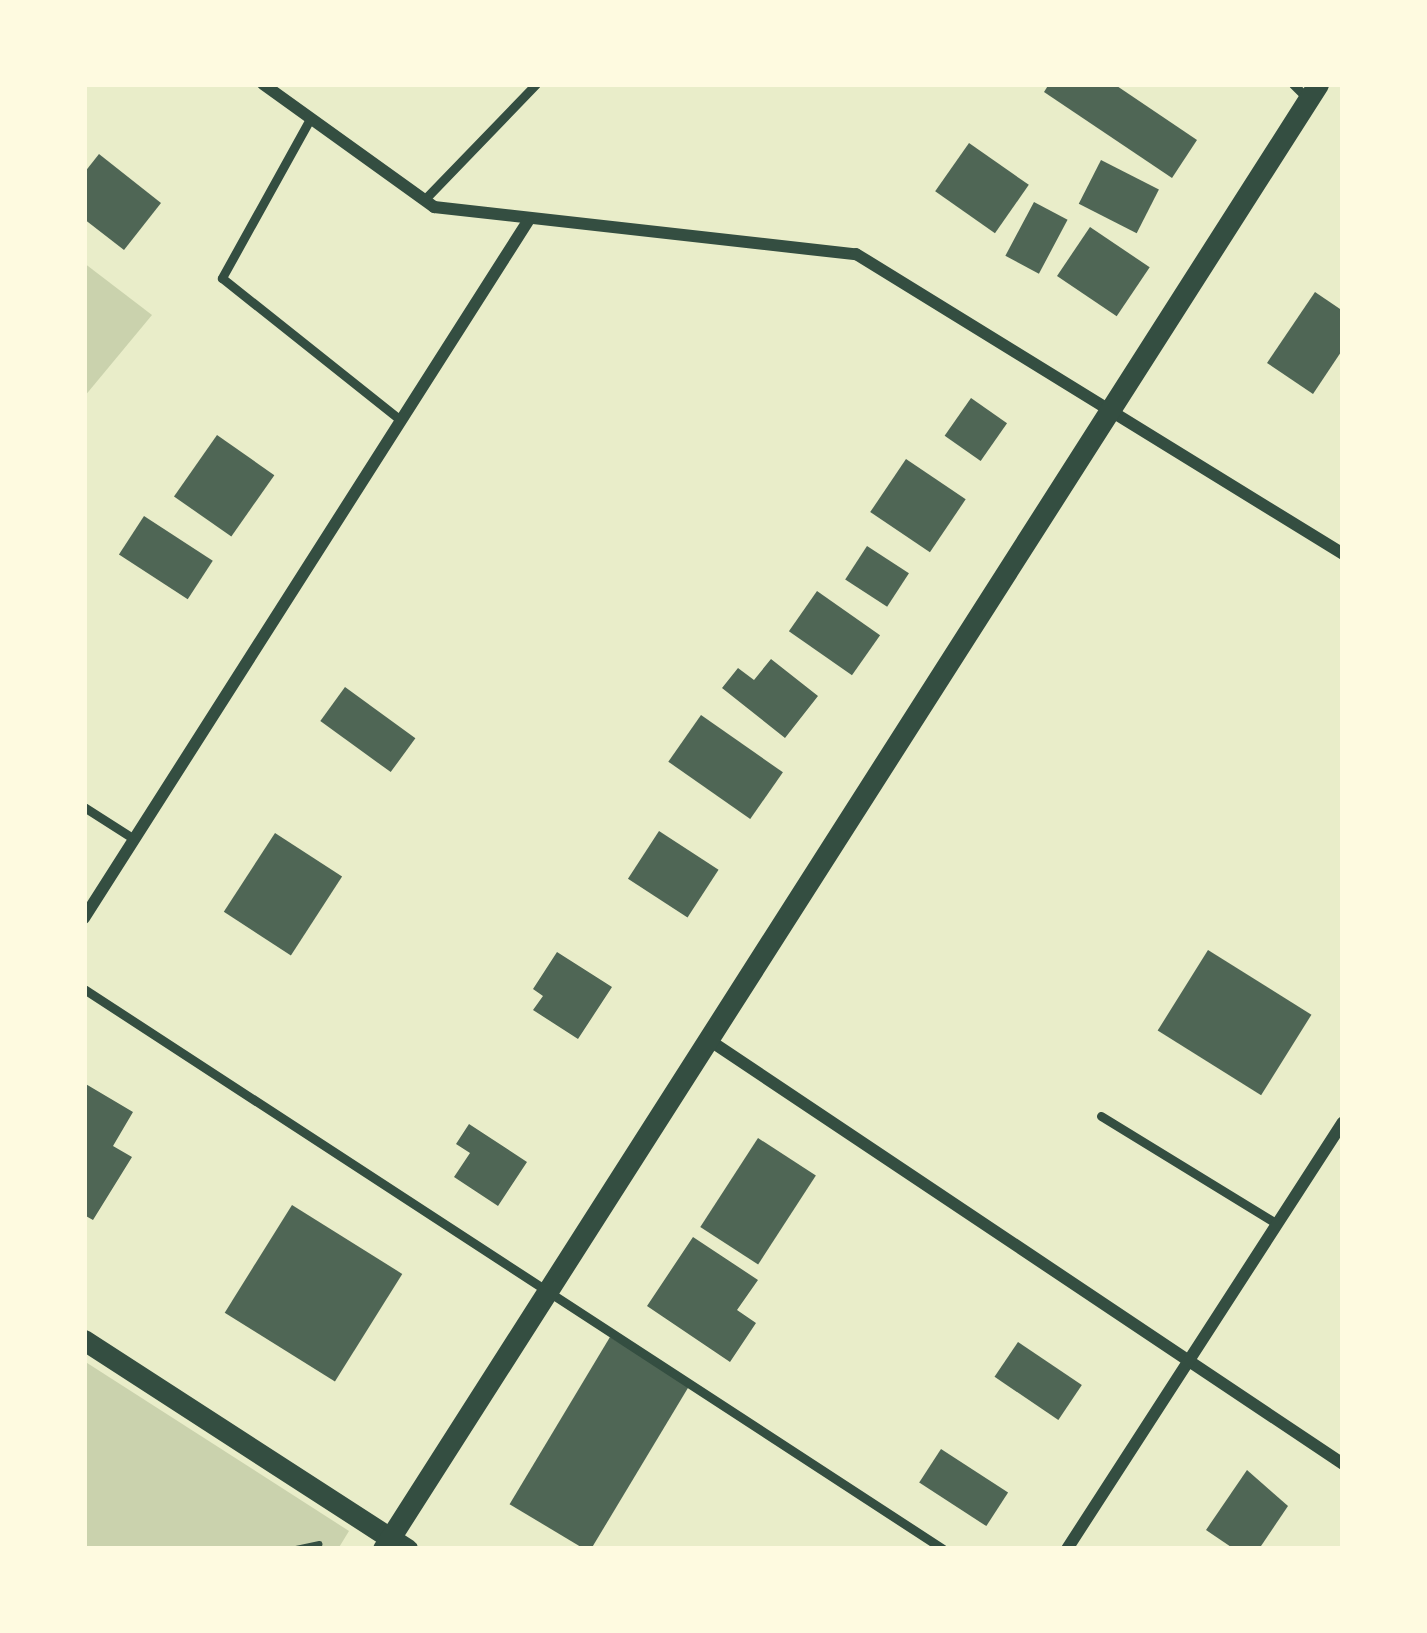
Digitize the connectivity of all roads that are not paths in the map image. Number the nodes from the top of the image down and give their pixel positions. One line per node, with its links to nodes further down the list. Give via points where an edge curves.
1 (262, 84): 4 (street)
2 (536, 84): 5 (lane)
3 (1306, 89): 7 (street)
4 (310, 118): 5 (street); 8 (lane, via 222,278)
5 (424, 200): 6 (street)
6 (528, 221): 7 (street, via 856,254); 8 (street)
7 (1110, 404): 9 (street); 14 (street)
8 (399, 418): 11 (street)
9 (1343, 554)
10 (84, 807): 11 (lane)
11 (134, 839): 12 (street)
12 (84, 918)
13 (84, 989): 18 (lane)
14 (702, 1036): 18 (street); 20 (street)
15 (1100, 1116): 17 (lane)
16 (1343, 1122): 17 (street)
17 (1277, 1223): 20 (street)
18 (542, 1293): 22 (street); 23 (lane)
19 (84, 1340): 22 (street)
20 (1189, 1360): 21 (street); 24 (street)
21 (1343, 1464)
22 (393, 1545)
23 (943, 1549)
24 (1067, 1549)

